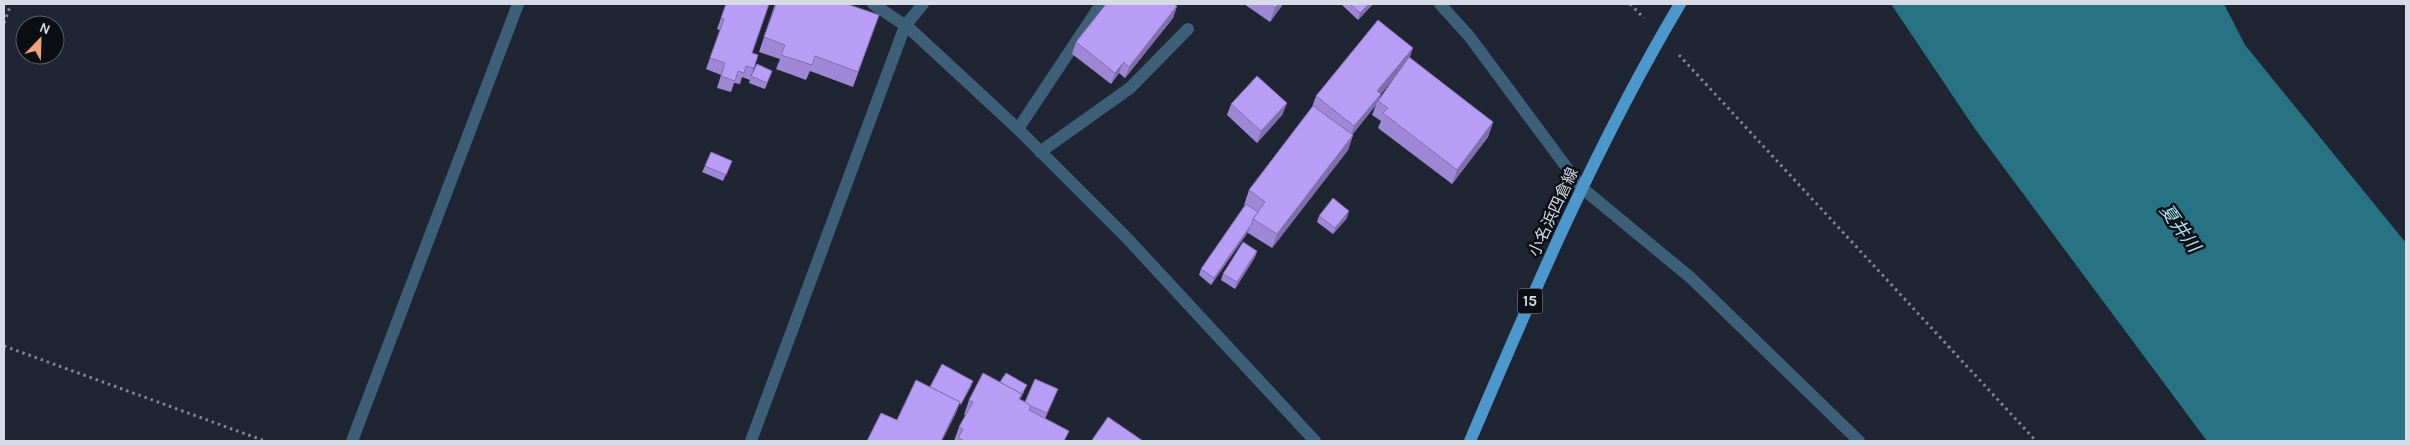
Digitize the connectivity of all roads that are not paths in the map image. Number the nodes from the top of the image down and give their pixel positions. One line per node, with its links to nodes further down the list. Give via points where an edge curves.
1 (518, 4): 12 (street)
2 (872, 4): 7 (street)
3 (923, 4): 7 (street)
4 (1101, 4): 9 (street)
5 (1440, 4): 11 (street, via 1469,36)
6 (1680, 4): 11 (main road, 小名浜四倉線 / 15)
7 (905, 26): 9 (street); 13 (street)
8 (1188, 30): 10 (street, via 1130,88)
9 (1018, 129): 10 (street)
10 (1040, 152): 14 (street, via 1126,237)
11 (1582, 188): 15 (main road, 小名浜四倉線 / 15); 16 (street, via 1691,278)
12 (352, 441)
13 (751, 441)
14 (1315, 441)
15 (1470, 441)
16 (1859, 441)

